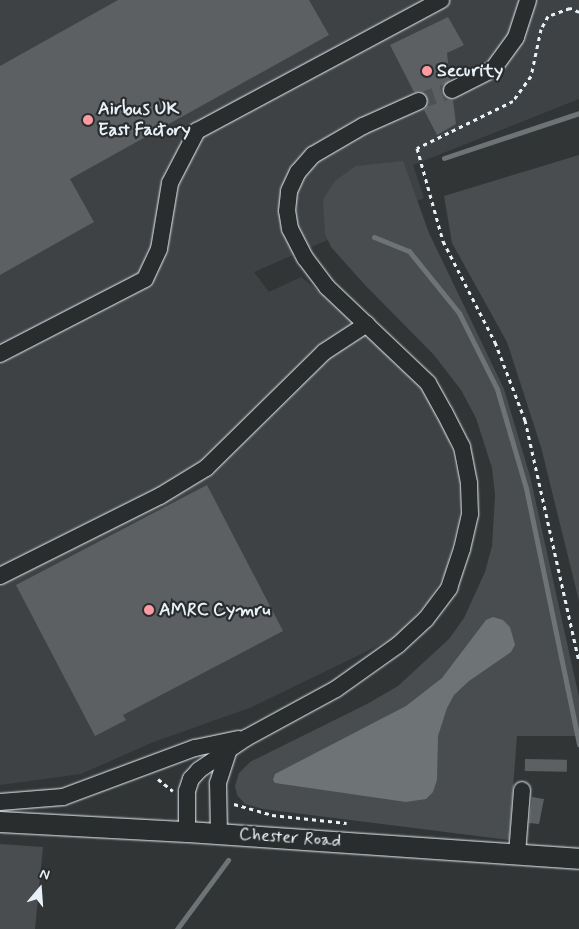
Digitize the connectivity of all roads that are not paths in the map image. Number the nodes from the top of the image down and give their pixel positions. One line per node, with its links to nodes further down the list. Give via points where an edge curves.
1 (441, 0): 6 (street, via 197,131 170,182 159,250 145,279)
2 (528, 0): 3 (street, via 516,37 493,69)
3 (452, 90)
4 (419, 101): 5 (street, via 363,126 313,155 298,172 289,191 287,211 290,229 305,258 327,287)
5 (367, 324): 7 (street, via 324,352 206,468 160,496); 8 (street, via 428,383 462,447 469,483 470,514 462,548 449,588 426,619 398,645 336,690)
6 (0, 354)
7 (0, 576)
8 (246, 738): 9 (street); 11 (street, via 195,748 63,797)
9 (229, 750): 13 (street, via 191,779 187,791); 14 (street, via 218,783)
10 (522, 790): 15 (street)
11 (0, 802)
12 (0, 822): 13 (main road, Chester Road)
13 (187, 832): 14 (main road, Chester Road)
14 (219, 834): 15 (main road, Chester Road)
15 (517, 854): 16 (main road, Chester Road)
16 (579, 859)

